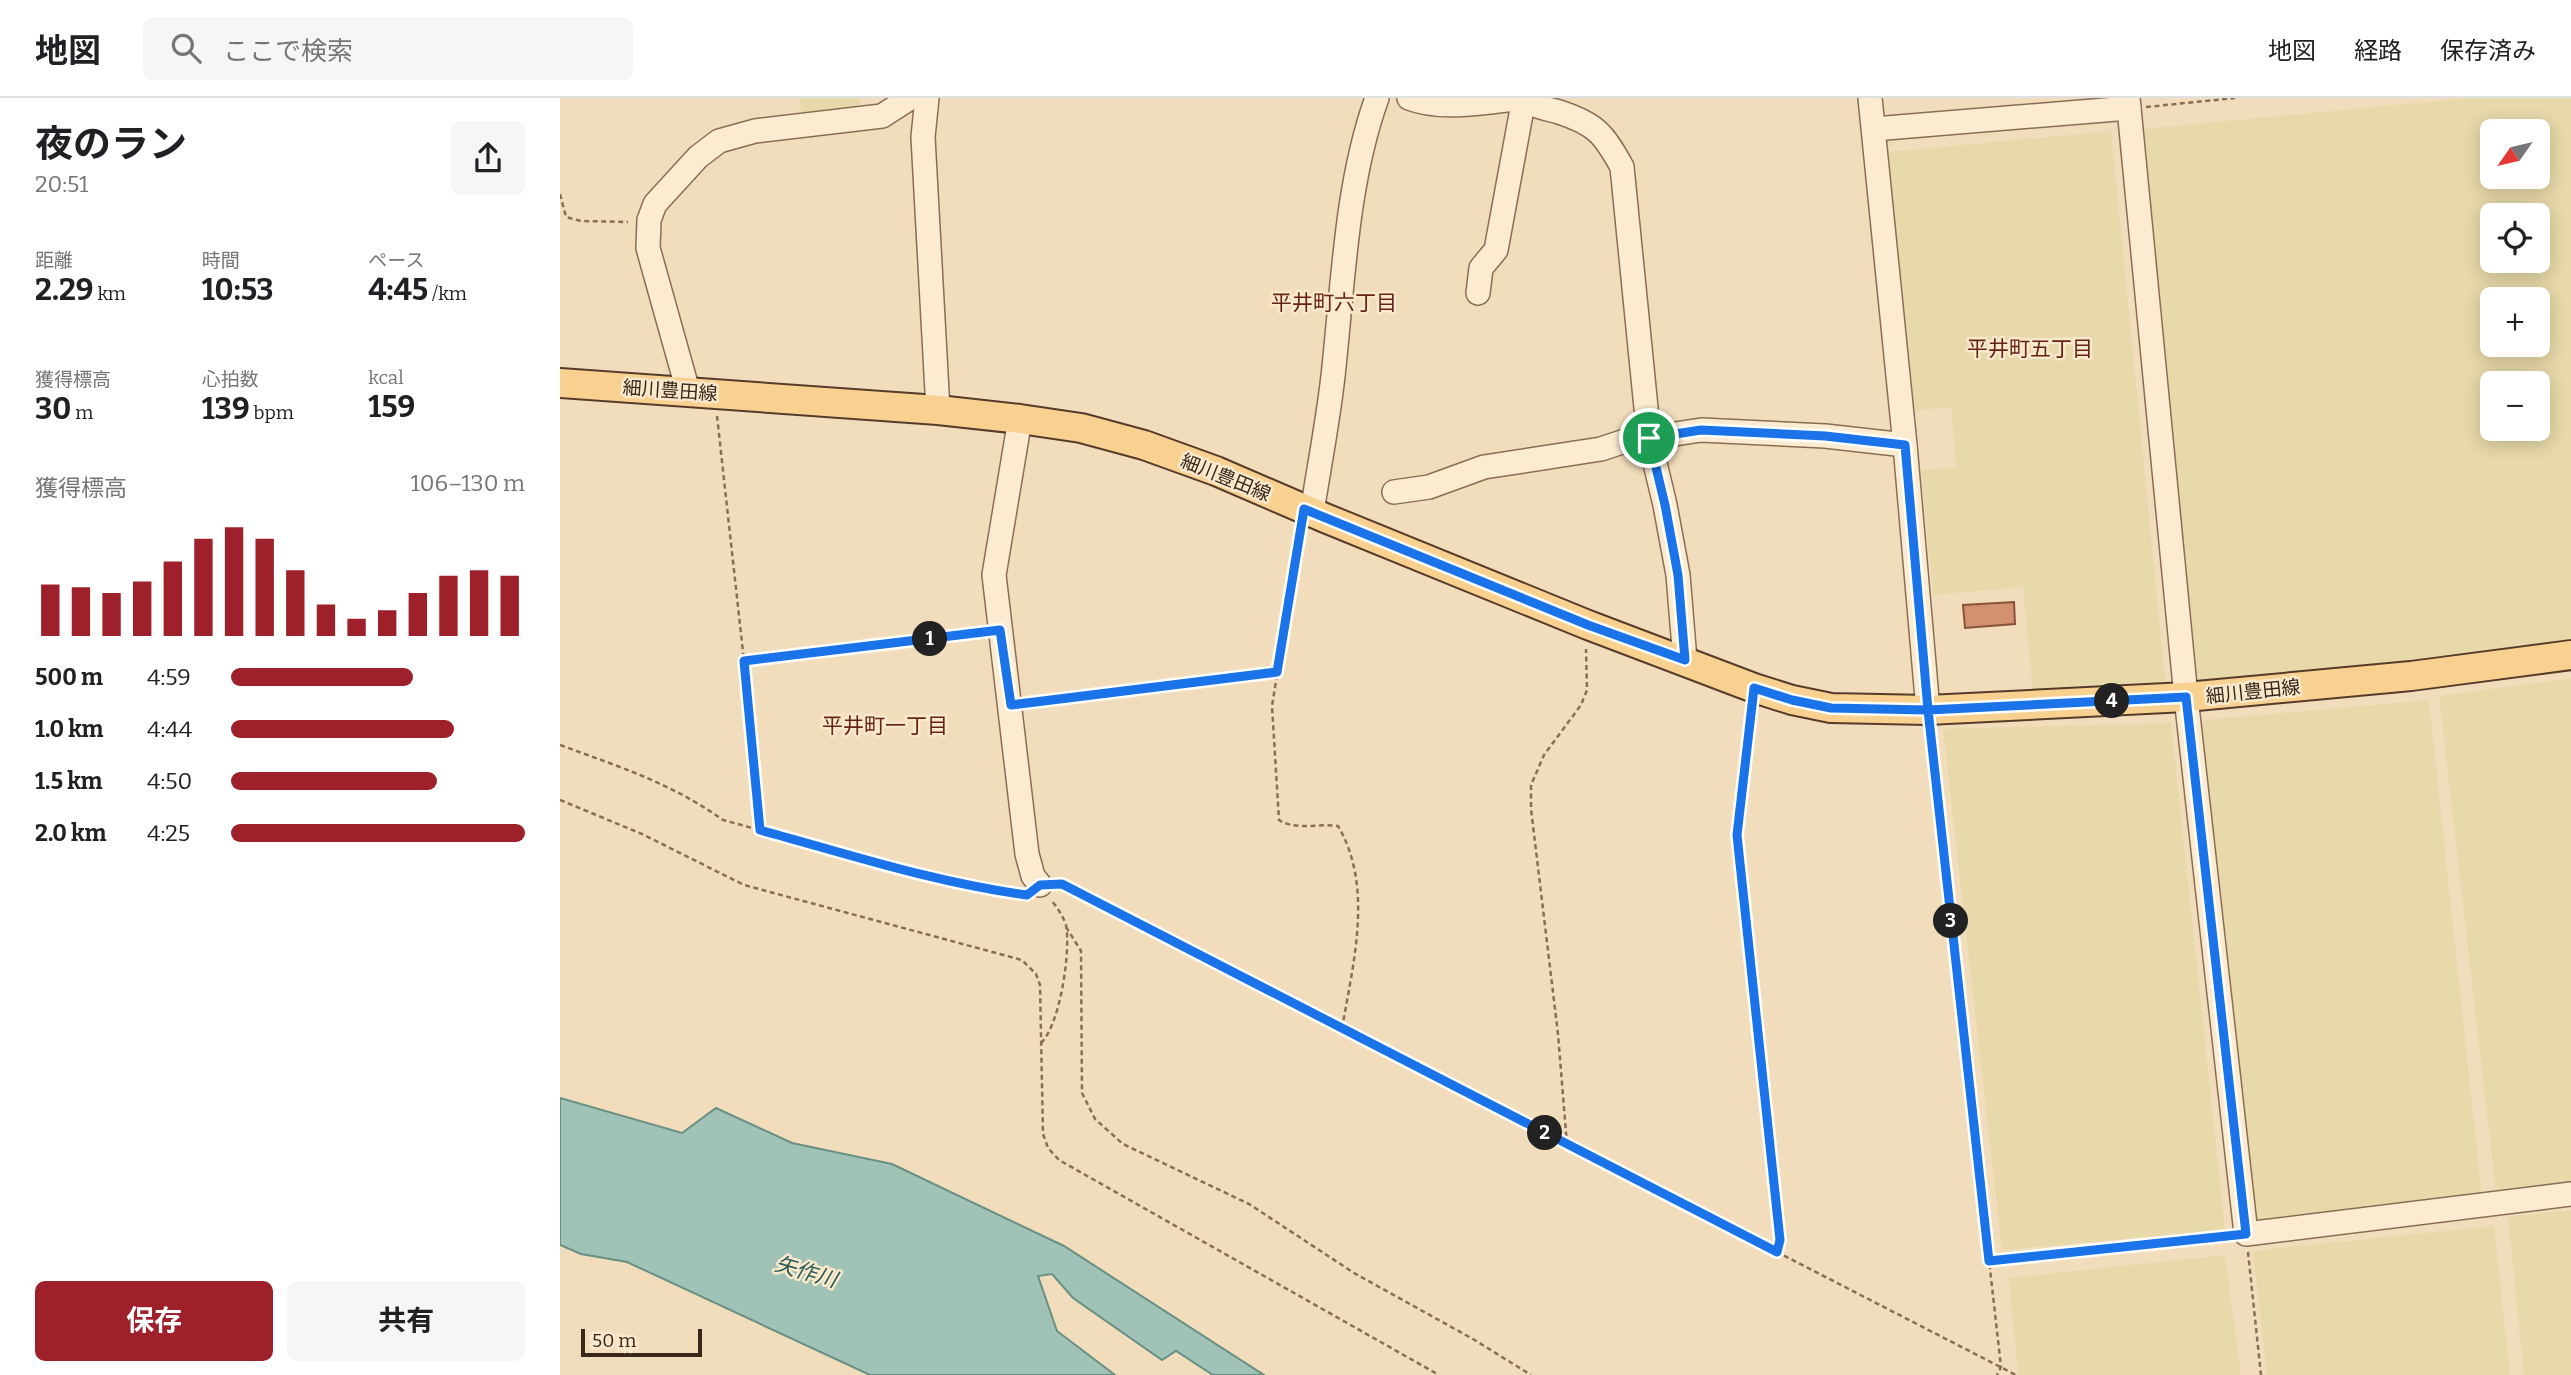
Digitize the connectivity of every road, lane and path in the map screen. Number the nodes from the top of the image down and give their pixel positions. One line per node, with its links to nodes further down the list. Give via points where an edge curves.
1 (910, 98): 11 (street, via 882,117 755,131 719,141 671,184 655,204)
2 (927, 98): 15 (street, via 923,137)
3 (1377, 98): 20 (street, via 1350,223 1333,379)
4 (1409, 98): 5 (street, via 1431,104)
5 (1523, 98): 12 (street, via 1496,250 1481,268); 17 (street, via 1594,126 1622,167)
6 (1870, 98): 9 (street)
7 (2235, 98): 8 (path)
8 (2129, 103): 9 (street); 28 (street)
9 (1874, 129): 18 (street)
10 (560, 194): 11 (path, via 566,217)
11 (649, 222): 14 (street, via 648,248)
12 (1478, 293)
13 (560, 383): 14 (main road, 細川豊田線)
14 (701, 392): 15 (main road, 細川豊田線); 25 (path)
15 (938, 410): 16 (main road, 細川豊田線)
16 (1020, 419): 20 (main road, 細川豊田線, via 1081,428 1144,445); 22 (street, via 994,575)
17 (1649, 437): 18 (street, via 1701,430); 19 (street, via 1484,467 1429,487); 24 (street, via 1678,575)
18 (1905, 445): 30 (street)
19 (1394, 492)
20 (1308, 511): 21 (main road, 細川豊田線); 26 (path)
21 (1588, 625): 24 (main road, 細川豊田線); 38 (path, via 1587,690 1544,755 1531,785)
22 (1000, 630): 25 (path); 29 (street)
23 (2571, 655): 28 (main road, 細川豊田線, via 2411,676)
24 (1685, 660): 27 (main road, 細川豊田線)
25 (744, 661): 33 (path)
26 (1277, 672): 29 (path); 36 (path, via 1272,706 1279,820 1289,826 1338,826 1357,877 1359,928)
27 (1754, 688): 30 (main road, 細川豊田線, via 1831,708); 41 (path, via 1737,835 1780,1240)
28 (2186, 697): 30 (main road, 細川豊田線); 40 (street)
29 (1011, 705): 34 (street, via 1027,855)
30 (1928, 710): 42 (path)
31 (560, 745): 33 (path, via 655,779 723,820)
32 (560, 800): 37 (path, via 642,834 744,885 1022,960 1040,985)
33 (760, 830): 34 (path, via 935,878 1006,892 1027,895)
34 (1040, 885): 35 (path); 36 (path, via 1062,884)
35 (1066, 927): 37 (path, via 1066,962 1055,1014 1048,1037); 45 (path, via 1081,951 1082,1093 1095,1119 1123,1144 1249,1204 1354,1273)
36 (1342, 1029): 38 (path)
37 (1041, 1043): 44 (path, via 1043,1134 1059,1160)
38 (1567, 1144): 41 (path)
39 (2571, 1194): 40 (street)
40 (2246, 1234): 42 (path); 48 (path)
41 (1777, 1252): 43 (path)
42 (1989, 1261): 43 (path)
43 (2001, 1367): 46 (path); 47 (path)
44 (1439, 1375)
45 (1531, 1375)
46 (1997, 1375)
47 (2016, 1375)
48 (2262, 1375)

